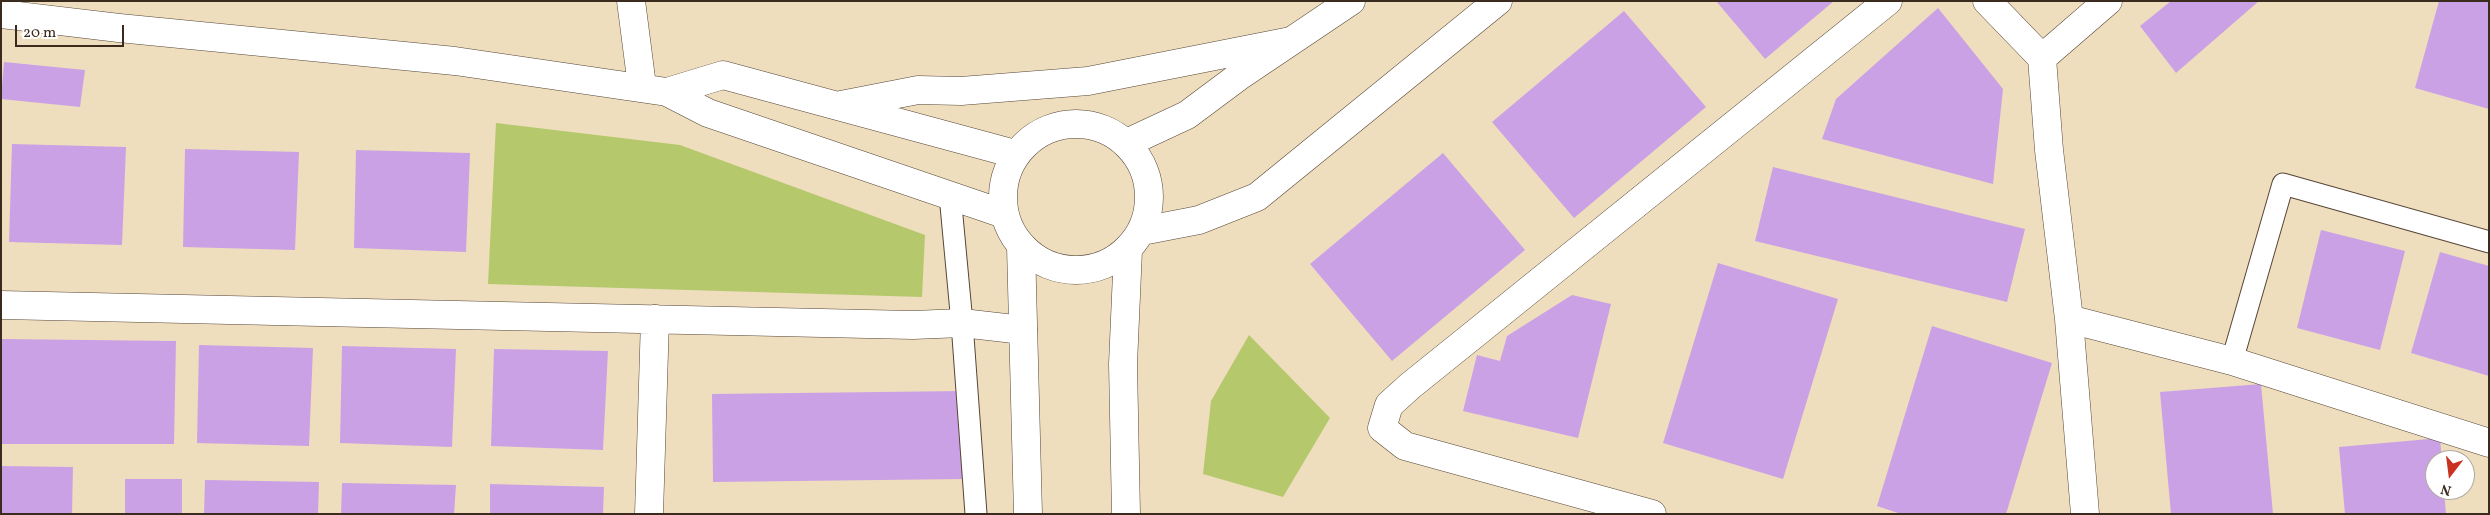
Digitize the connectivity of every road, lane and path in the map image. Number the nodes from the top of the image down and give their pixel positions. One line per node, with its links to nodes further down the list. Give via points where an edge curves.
1 (631, 1): 10 (street)
2 (1351, 1): 8 (street)
3 (1498, 1): 16 (street, via 1257,197)
4 (1888, 1): 30 (street, via 1390,405 1382,428 1405,446)
5 (1987, 1): 9 (street)
6 (2108, 1): 9 (street)
7 (1, 14): 10 (street, via 455,61)
8 (1291, 41): 11 (street, via 1088,81 918,90); 12 (street, via 1187,115)
9 (2042, 58): 21 (street)
10 (655, 89): 11 (street, via 723,75); 14 (street, via 708,113)
11 (835, 106): 13 (street)
12 (1127, 143): 13 (street, via 1106,130 1082,123 1056,126 1034,136); 16 (street, via 1141,162 1149,185 1149,208)
13 (1015, 154): 15 (street, via 1005,176)
14 (950, 195): 15 (street); 22 (lane)
15 (1004, 214): 18 (street, via 1007,226)
16 (1135, 240): 18 (street, via 1108,263 1085,270 1062,270 1039,261); 29 (street, via 1123,364)
17 (2489, 242): 24 (lane, via 2283,184)
18 (1021, 247): 23 (street)
19 (1, 305): 20 (street)
20 (655, 319): 22 (street, via 913,326); 26 (street)
21 (2069, 319): 24 (street); 31 (street)
22 (962, 323): 23 (street); 27 (lane)
23 (1023, 330): 28 (street)
24 (2232, 361): 25 (street)
25 (2489, 443)
26 (649, 514)
27 (976, 514)
28 (1028, 514)
29 (1126, 514)
30 (1652, 514)
31 (2085, 514)

